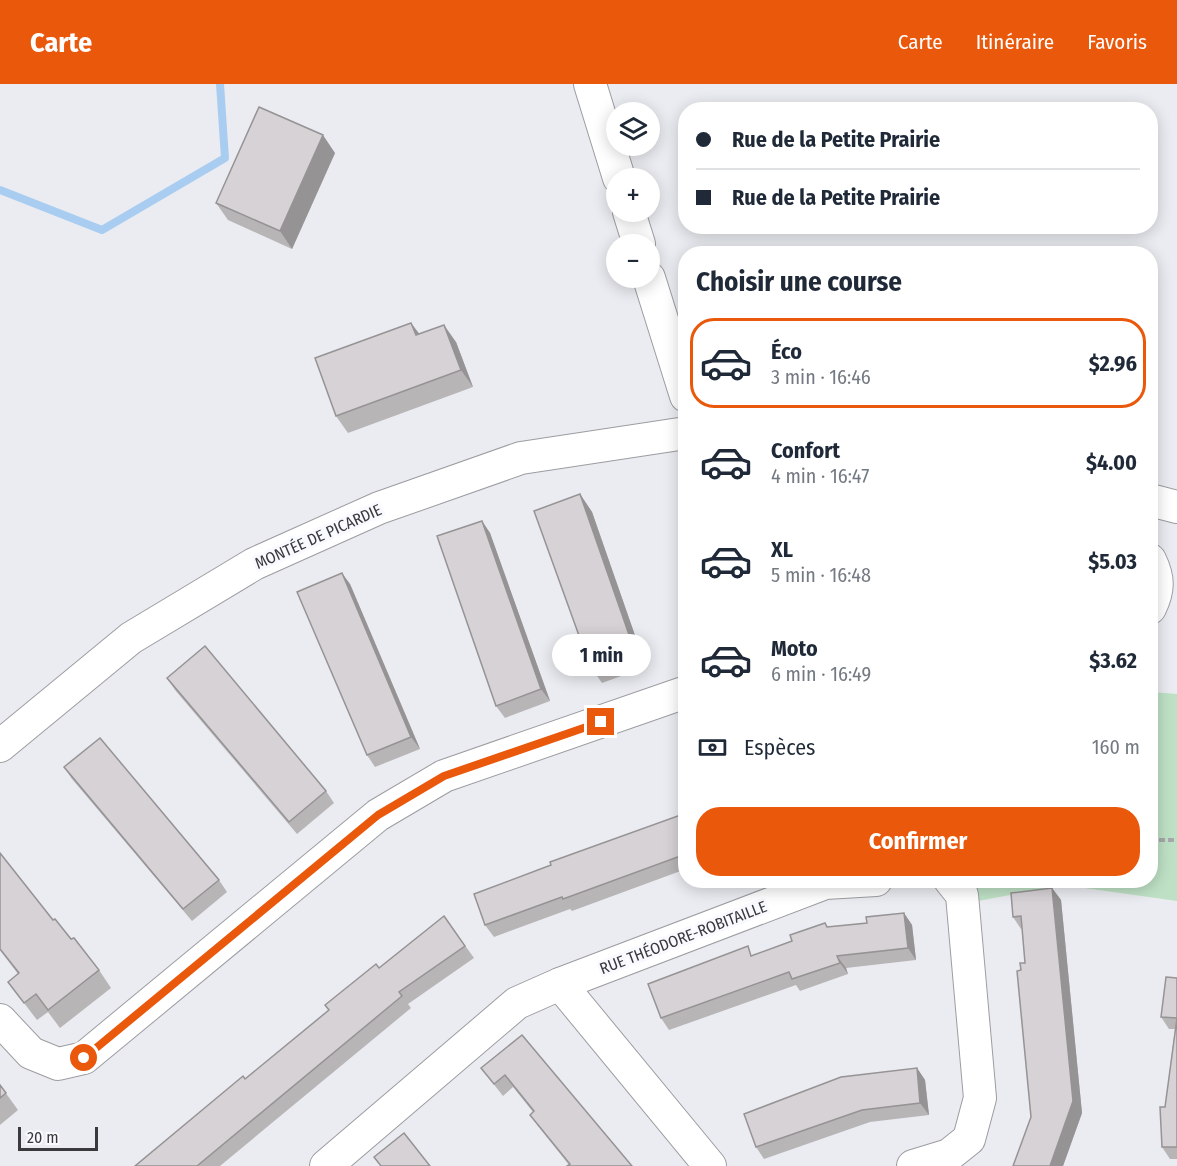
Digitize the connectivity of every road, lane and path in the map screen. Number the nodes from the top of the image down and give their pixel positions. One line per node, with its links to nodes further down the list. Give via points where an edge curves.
1 (590, 84): 2 (street)
2 (616, 168)
3 (652, 288): 4 (street)
4 (678, 370)
5 (678, 434): 9 (street, MONTÉE DE PICARDIE, via 521,458 379,508 254,564 131,638)
6 (1158, 502): 7 (street)
7 (1177, 507)
8 (678, 695): 15 (street, via 444,776 378,815 84,1058 58,1064 31,1053)
9 (0, 746)
10 (1158, 840): 11 (path)
11 (1177, 840)
12 (812, 888): 14 (street, RUE THÉODORE-ROBITAILLE)
13 (956, 888): 18 (street, via 962,895 980,1098 969,1138 949,1155)
14 (560, 984): 16 (street, RUE THÉODORE-ROBITAILLE, via 517,1003); 17 (street)
15 (0, 1020)
16 (326, 1166)
17 (710, 1166)
18 (913, 1166)

